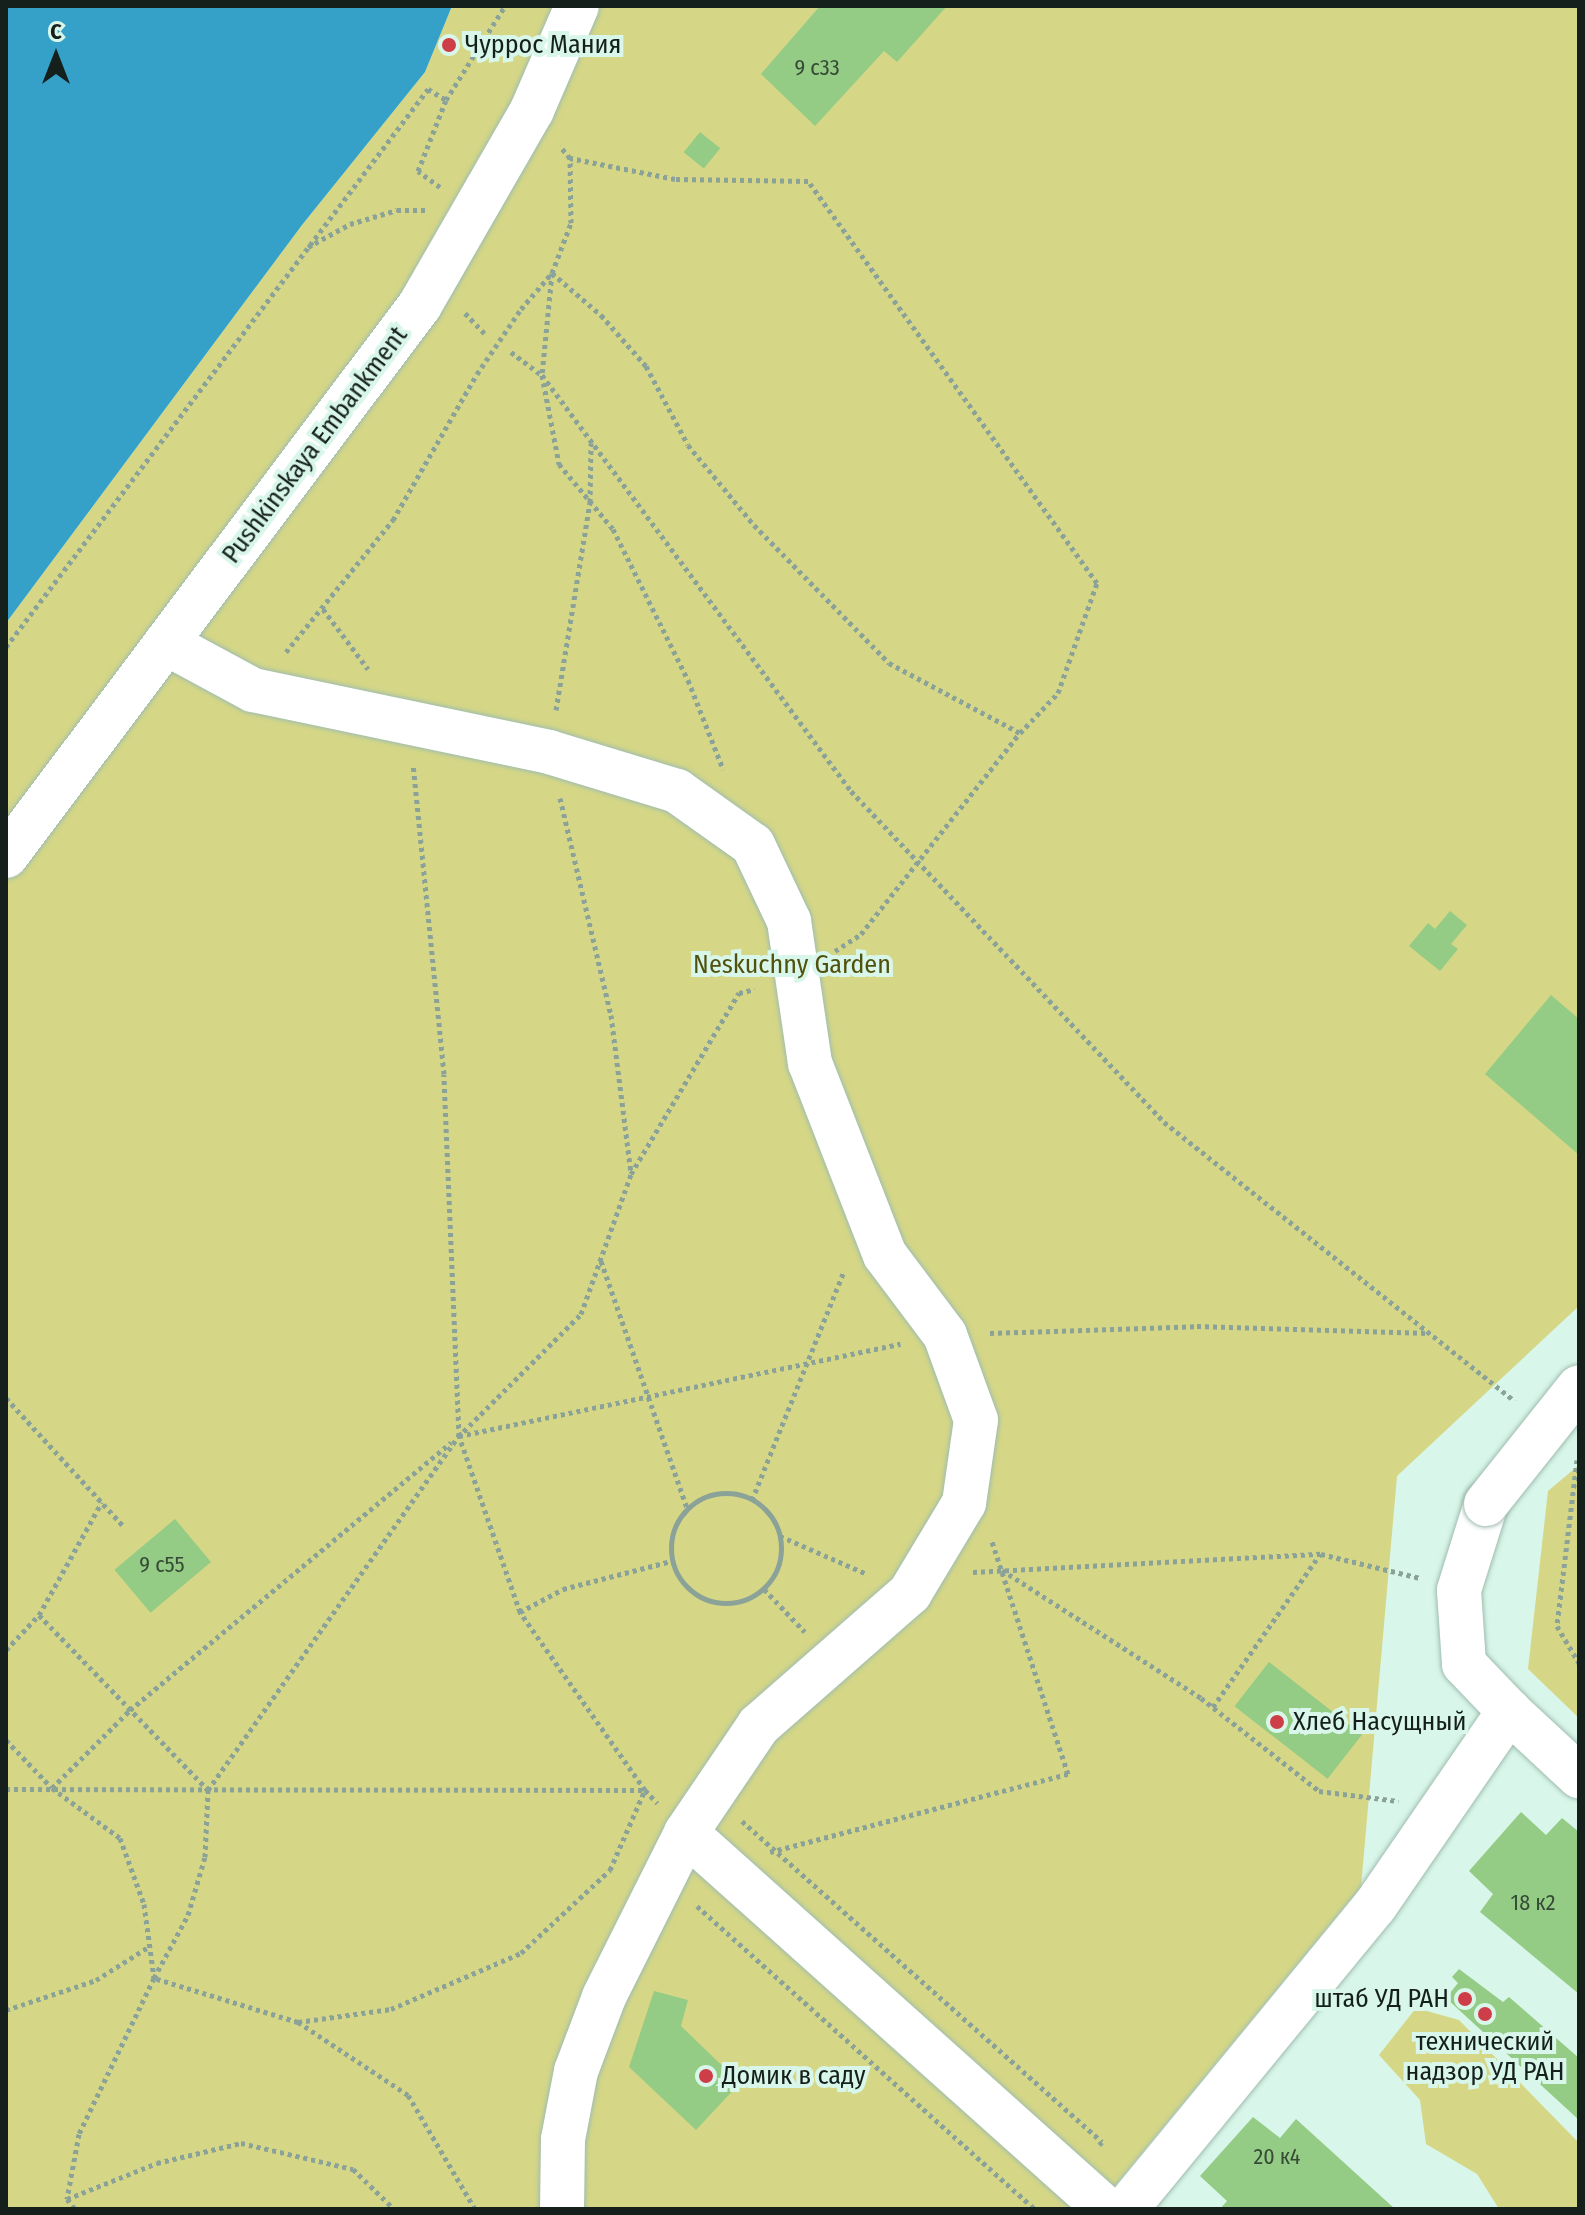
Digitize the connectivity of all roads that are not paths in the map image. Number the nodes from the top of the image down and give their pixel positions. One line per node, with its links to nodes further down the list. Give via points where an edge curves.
1 (577, 6): 2 (lane, Pushkinskaya Embankment, via 532,110 420,305)
2 (166, 643): 3 (lane, Pushkinskaya Embankment); 7 (lane, via 253,690 549,752 677,791 753,845 789,921 810,1063 885,1255 945,1335 976,1420 964,1503 910,1593 835,1664 759,1725)
3 (6, 856)
4 (1579, 1387): 5 (lane, bridge, via 1486,1504 1459,1590 1464,1664)
5 (1509, 1711): 6 (lane); 10 (lane, via 1375,1906)
6 (1579, 1776)
7 (686, 1833): 8 (lane, via 604,1997 576,2071 563,2139); 9 (lane)
8 (562, 2209)
9 (1106, 2209)
10 (1126, 2209)

